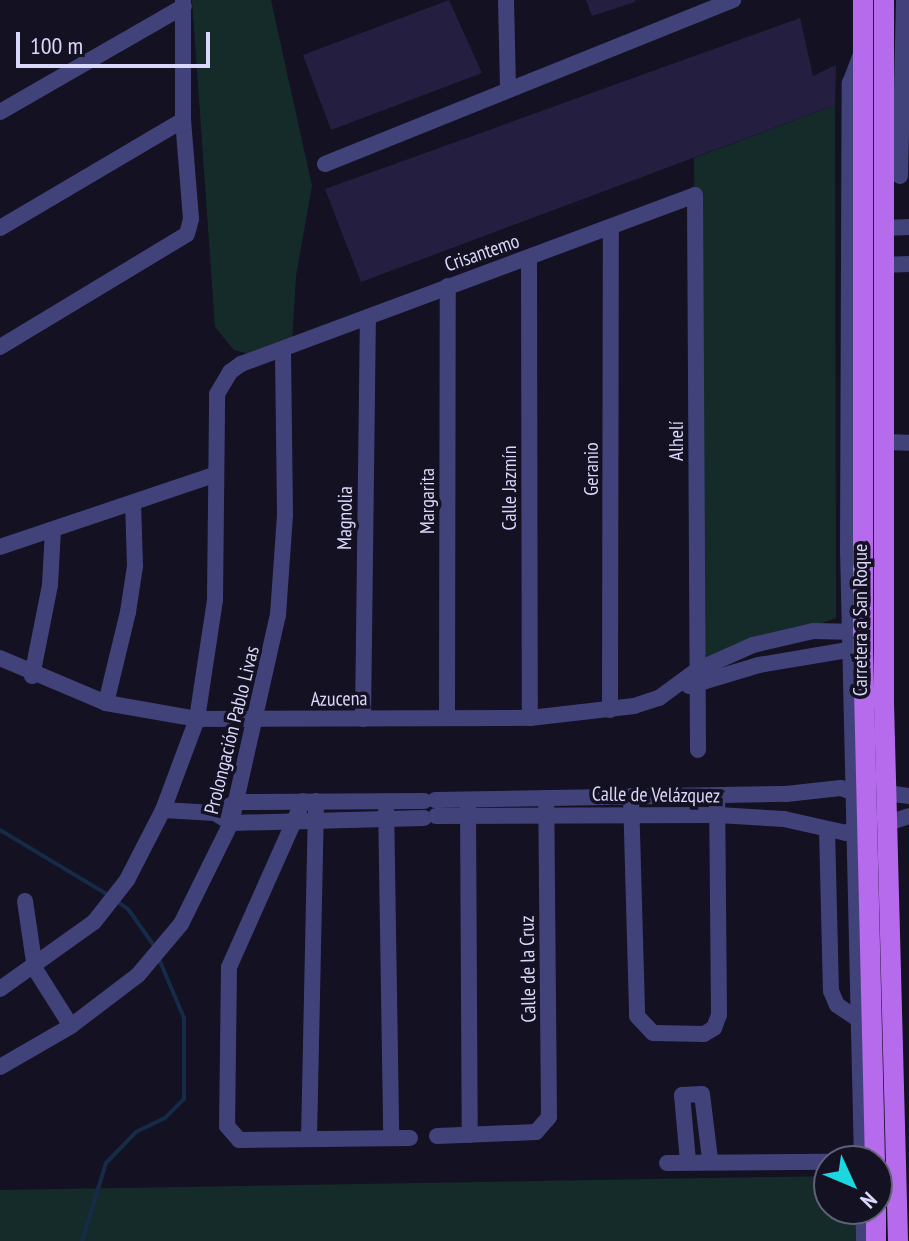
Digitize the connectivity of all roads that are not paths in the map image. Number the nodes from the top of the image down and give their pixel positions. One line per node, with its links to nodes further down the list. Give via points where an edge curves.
1 (506, 0): 8 (street)
2 (733, 0): 8 (street)
3 (863, 0): 7 (main road)
4 (884, 0): 11 (main road, Carretera a San Roque)
5 (904, 0): 13 (street)
6 (183, 3): 9 (street); 10 (street)
7 (863, 50): 11 (main road); 26 (main road, Carretera a San Roque); 36 (street, via 850,83)
8 (508, 87): 12 (street)
9 (0, 112)
10 (183, 120): 16 (street); 24 (street, via 191,219 178,243)
11 (884, 137): 13 (main road, Carretera a San Roque)
12 (325, 164)
13 (897, 176): 18 (main road, Carretera a San Roque)
14 (695, 195): 17 (street, Crisantemo); 39 (street, Alhelí)
15 (909, 227): 18 (street)
16 (0, 228)
17 (611, 228): 19 (street, Crisantemo); 42 (street, Geranio)
18 (883, 228): 21 (main road, Carretera a San Roque)
19 (529, 259): 22 (street, Crisantemo); 44 (street, Calle Jazmín)
20 (909, 264): 21 (street)
21 (883, 265): 28 (main road, Carretera a San Roque)
22 (448, 286): 23 (street, Crisantemo); 43 (street, Margarita)
23 (368, 317): 25 (street, Crisantemo); 46 (street, Magnolia)
24 (0, 347)
25 (283, 350): 27 (street, Crisantemo, via 241,364); 47 (street, Prolongación Pablo Livas, via 282,583)
26 (863, 383): 28 (main road); 32 (main road, Carretera a San Roque)
27 (217, 394): 30 (street, Prolongación Pablo Livas)
28 (885, 442): 29 (street); 32 (main road); 35 (main road, Carretera a San Roque)
29 (909, 443)
30 (214, 475): 31 (street); 45 (street, Prolongación Pablo Livas, via 215,600)
31 (133, 503): 33 (street); 40 (street, via 133,581)
32 (863, 505): 36 (main road, Carretera a San Roque)
33 (53, 530): 34 (street); 38 (street, via 50,585)
34 (0, 547)
35 (884, 581): 36 (main road); 41 (main road, Carretera a San Roque)
36 (859, 640): 39 (street, Azucena); 39 (street, via 781,637); 41 (main road, via 878,663); 58 (main road, Carretera a San Roque)
37 (0, 658): 38 (street, Azucena)
38 (32, 676): 40 (street, Azucena)
39 (692, 681): 42 (street, Azucena, via 659,698); 48 (street, Alhelí)
40 (106, 703): 45 (street, Azucena)
41 (884, 703): 58 (main road, Carretera a San Roque, via 885,749)
42 (610, 710): 44 (street, Azucena)
43 (447, 717): 44 (street, Azucena); 46 (street, Azucena)
44 (530, 718)
45 (197, 719): 47 (street, Azucena); 60 (street, Prolongación Pablo Livas)
46 (363, 719): 47 (street, Azucena)
47 (259, 720): 53 (street, Prolongación Pablo Livas)
48 (698, 750)
49 (786, 794): 50 (street, Calle de Velázquez); 58 (street, Calle de Velázquez); 65 (street)
50 (717, 796): 55 (street, Calle de Velázquez); 62 (street)
51 (909, 796): 58 (street)
52 (310, 801): 53 (street, Calle de Velázquez); 54 (street, Calle de Velázquez); 66 (street); 67 (street)
53 (237, 802): 61 (street); 68 (street, Prolongación Pablo Livas)
54 (386, 802): 59 (street, Calle de Velázquez); 64 (street)
55 (631, 805): 56 (street, Calle de Velázquez); 62 (street, Calle de Velázquez); 62 (street, via 637,1016 653,1033 704,1034 717,1023)
56 (546, 807): 57 (street, Calle de Velázquez); 78 (street, Calle de la Cruz, via 549,1117 536,1132)
57 (468, 808): 59 (street, Calle de Velázquez); 78 (street)
58 (870, 808): 63 (street); 69 (street, Calle de Velázquez); 71 (street); 84 (main road, Carretera a San Roque); 89 (main road, Carretera a San Roque, via 888,870)
59 (430, 809): 64 (street, Calle de Velázquez)
60 (163, 810): 61 (street); 73 (street, Prolongación Pablo Livas, via 127,880 94,922)
61 (215, 813): 68 (street)
62 (718, 815): 65 (street, Calle de Velázquez)
63 (909, 816)
64 (386, 819): 66 (street, Calle de Velázquez); 79 (street)
65 (784, 819): 69 (street, Calle de Velázquez)
66 (314, 821): 67 (street, Calle de Velázquez); 82 (street)
67 (295, 822): 68 (street, Calle de Velázquez); 82 (street, via 229,967 227,1126 239,1140)
68 (231, 823): 76 (street, Prolongación Pablo Livas, via 181,924 138,975)
69 (827, 829): 72 (street)
70 (25, 901): 73 (street)
71 (858, 951): 72 (street); 75 (street)
72 (830, 953): 75 (street, via 833,1000)
73 (35, 969): 74 (street, Prolongación Pablo Livas); 76 (street)
74 (2, 988)
75 (859, 1020): 83 (street)
76 (71, 1026): 77 (street, Prolongación Pablo Livas)
77 (0, 1067)
78 (470, 1135): 80 (street)
79 (391, 1136): 81 (street); 82 (street)
80 (437, 1136)
81 (410, 1138)
82 (309, 1139)
83 (862, 1145)
84 (875, 1145)
85 (710, 1159): 86 (street); 86 (street, via 702,1094 682,1095); 87 (street)
86 (688, 1161): 88 (street)
87 (813, 1162)
88 (667, 1163)
89 (898, 1241)

